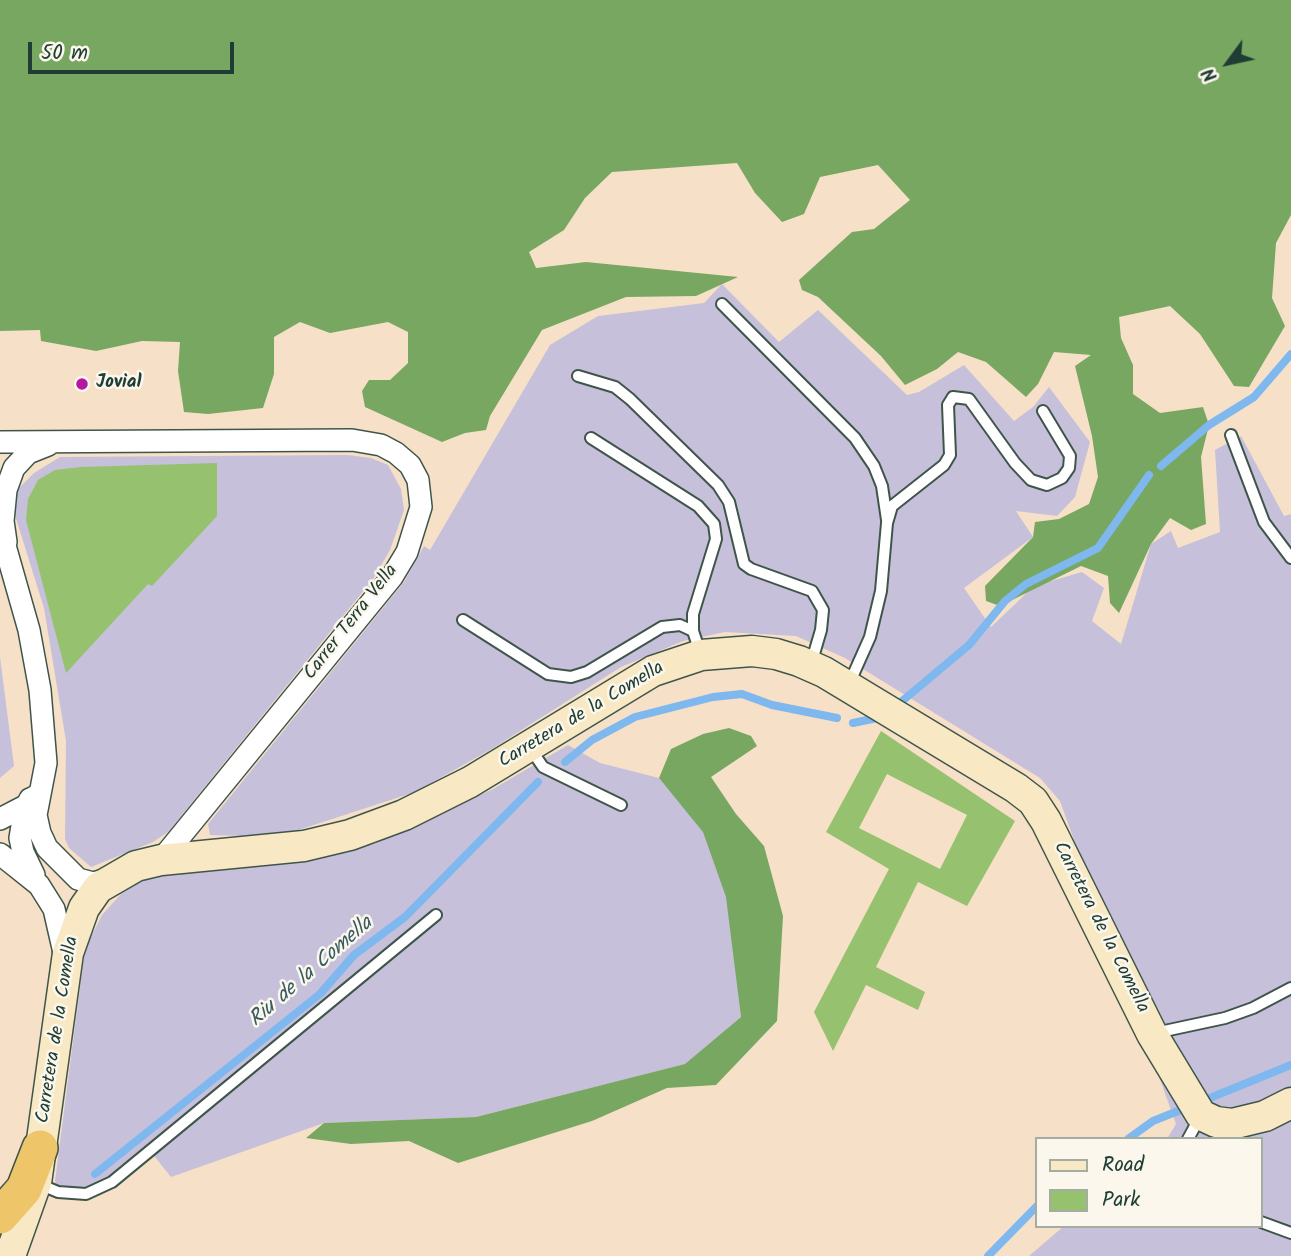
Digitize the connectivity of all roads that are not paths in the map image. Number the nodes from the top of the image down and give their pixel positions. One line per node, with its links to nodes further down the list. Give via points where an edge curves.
1 (722, 304): 8 (lane, via 855,438 882,486)
2 (578, 376): 14 (lane, via 614,387 630,399 719,485 729,502 744,564 812,592 823,610)
3 (1043, 411): 8 (lane, via 1070,456 1062,478 1047,485 1031,480 969,399 953,397 948,405 950,454 944,465 892,506)
4 (1231, 435): 11 (lane, via 1264,522)
5 (591, 438): 13 (lane, via 698,506 714,524 716,539 693,614)
6 (0, 442): 7 (street, Carrer Terra Vella)
7 (62, 444): 10 (street, via 28,453 14,468 3,521); 21 (street, Carrer Terra Vella, via 352,439 396,453 410,465 421,493 407,552 392,578)
8 (887, 523): 15 (lane, via 881,591 870,637)
9 (0, 528): 10 (street)
10 (7, 551): 17 (street, via 40,690 45,748)
11 (1291, 558)
12 (463, 620): 13 (lane, via 548,674 570,677 587,672 662,627 680,625)
13 (697, 643): 14 (main road, Carretera de la Comella, via 776,654); 16 (main road, Carretera de la Comella)
14 (811, 667): 15 (main road, Carretera de la Comella)
15 (848, 687): 27 (main road, Carretera de la Comella, via 1032,802 1046,821)
16 (529, 747): 18 (lane, via 544,767); 21 (main road, Carretera de la Comella, via 439,799 350,835 292,848)
17 (42, 780): 19 (street, via 27,805); 22 (street, via 36,815 47,848 78,879 93,883); 23 (street, via 23,820 20,838)
18 (621, 805)
19 (0, 819)
20 (0, 854): 23 (street)
21 (161, 860): 22 (main road, Carretera de la Comella)
22 (113, 877): 25 (main road, Carretera de la Comella, via 84,908)
23 (39, 885): 25 (street, via 54,909)
24 (436, 915): 31 (lane, via 112,1182 86,1194 58,1192)
25 (66, 967): 30 (main road, Carretera de la Comella)
26 (1291, 988): 27 (lane, via 1225,1018)
27 (1152, 1034): 29 (main road, Carretera de la Comella)
28 (1291, 1103): 29 (main road, Carretera de la Comella, via 1265,1116 1232,1124)
29 (1192, 1117)
30 (40, 1148): 31 (main road, Carretera de la Comella); 31 (highway)
31 (21, 1202): 34 (main road); 35 (main road, Carretera de la Comella)
32 (1263, 1223): 33 (lane)
33 (1291, 1233)
34 (0, 1241)
35 (10, 1256)

